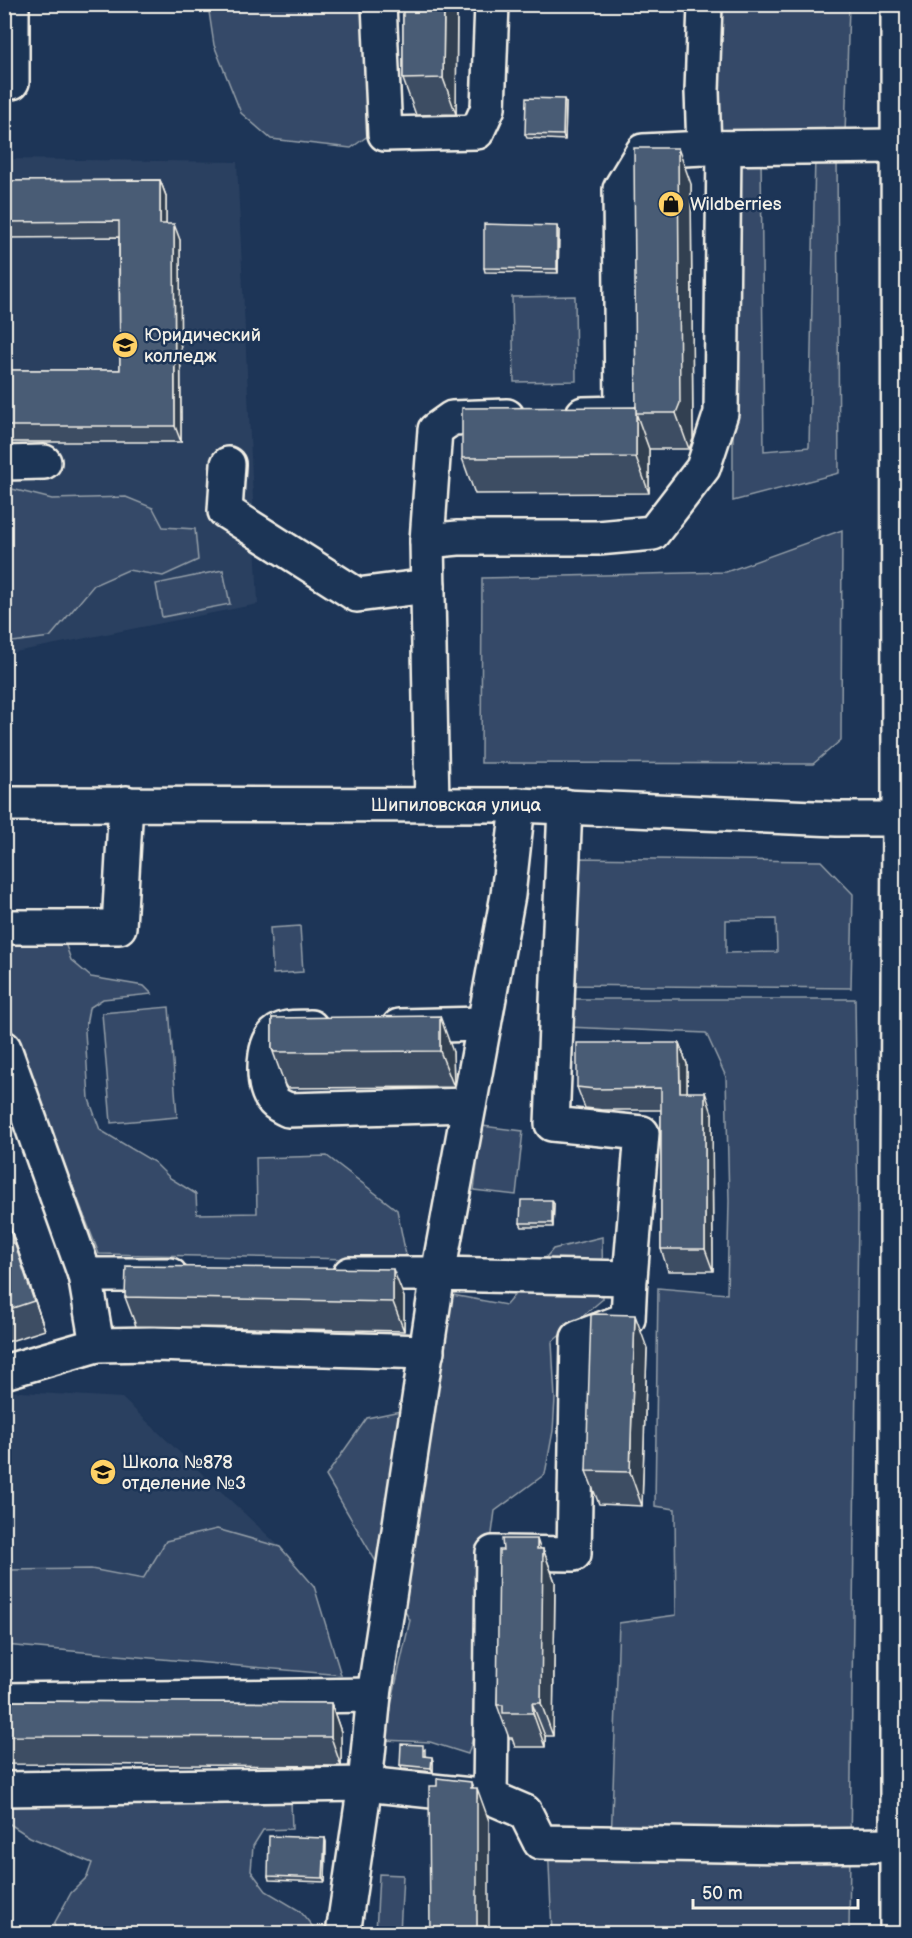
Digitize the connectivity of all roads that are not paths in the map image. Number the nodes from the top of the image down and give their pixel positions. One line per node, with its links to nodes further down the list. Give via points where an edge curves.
1 (12, 4): 6 (main road, via 12,82)
2 (379, 4): 3 (main road, via 385,134 477,132 488,108)
3 (492, 4)
4 (705, 4): 8 (main road, via 702,91)
5 (898, 4): 7 (main road)
6 (4, 82)
7 (897, 146): 8 (main road); 12 (main road)
8 (714, 148): 13 (main road, via 721,413 703,468 653,533 598,538); 13 (main road, via 643,151 620,189 622,413 452,418 435,430)
9 (44, 462): 10 (main road)
10 (4, 463)
11 (228, 464): 14 (main road, via 225,511 357,595)
12 (903, 513): 20 (main road)
13 (427, 541): 14 (main road)
14 (428, 586): 17 (main road)
15 (126, 803): 16 (main road, Шипиловская улица); 17 (main road, Шипиловская улица); 21 (main road, via 119,927)
16 (4, 804)
17 (432, 805): 18 (main road, Шипиловская улица)
18 (518, 805): 19 (main road, Шипиловская улица); 22 (main road, via 508,895)
19 (565, 806): 20 (main road, Шипиловская улица); 29 (main road, via 552,1124 642,1133)
20 (903, 819): 38 (main road, via 897,1164)
21 (4, 927)
22 (463, 1016): 24 (main road); 24 (main road, via 358,1027 287,1028 275,1035 266,1050 266,1090 274,1103 288,1110)
23 (4, 1048): 28 (main road)
24 (469, 1105): 27 (main road)
25 (202, 1274): 28 (main road)
26 (320, 1274): 27 (main road)
27 (438, 1274): 29 (main road); 31 (main road)
28 (85, 1275): 30 (main road)
29 (630, 1278): 37 (main road, via 628,1320 578,1338 574,1554 493,1553)
30 (97, 1345): 31 (main road); 32 (main road)
31 (427, 1352): 33 (main road)
32 (4, 1372)
33 (374, 1695): 34 (main road); 35 (main road)
34 (4, 1700)
35 (365, 1784): 36 (main road); 37 (main road); 39 (main road)
36 (4, 1789)
37 (490, 1797): 38 (main road, via 525,1812 540,1842)
38 (898, 1845): 40 (main road)
39 (343, 1934)
40 (897, 1934)

